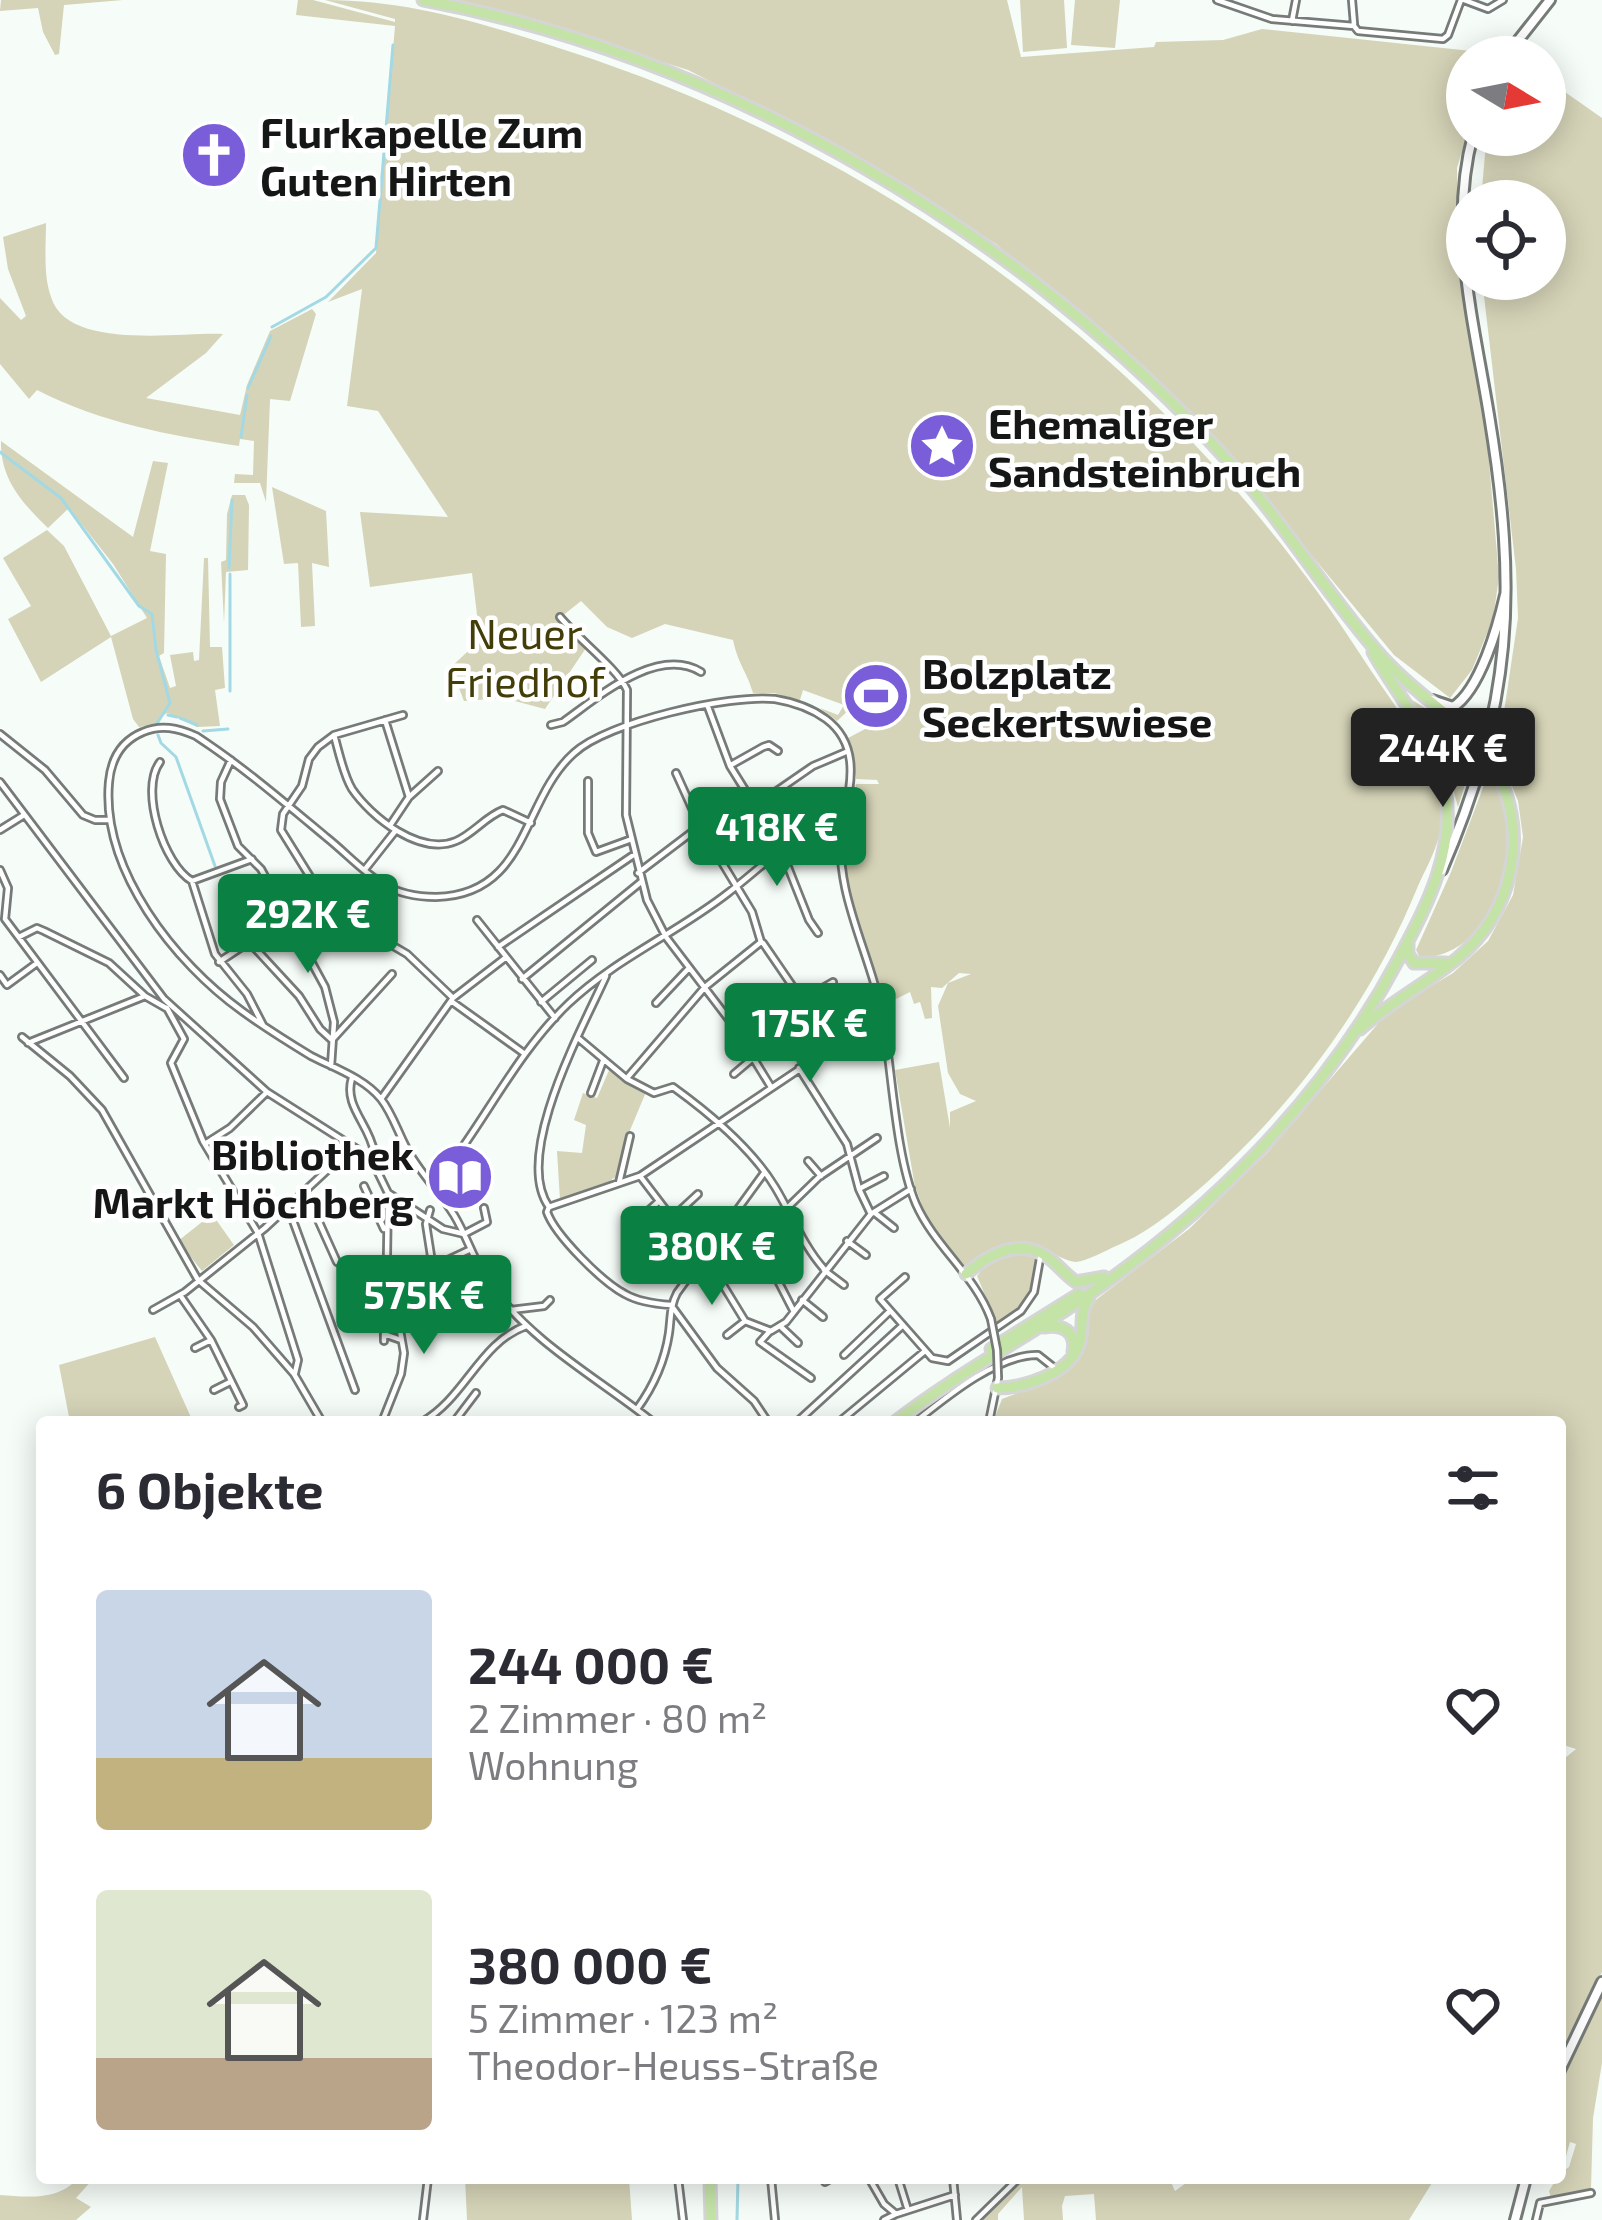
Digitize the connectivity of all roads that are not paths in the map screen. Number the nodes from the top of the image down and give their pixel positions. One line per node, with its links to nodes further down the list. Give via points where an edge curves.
1 (423, 0): 14 (main road, via 546,29 698,86 949,219 1085,322 1228,461)
2 (1217, 0): 8 (street)
3 (1296, 0): 8 (street)
4 (1352, 0): 9 (street)
5 (1462, 0): 6 (street, via 1488,9); 9 (street, via 1443,39)
6 (1504, 0)
7 (1550, 0): 10 (main road)
8 (1292, 21): 9 (street)
9 (1356, 29)
10 (1522, 36)
11 (1468, 156): 12 (main road, via 1464,260)
12 (1508, 582): 17 (main road, via 1466,696 1448,707); 52 (main road, via 1493,715)
13 (560, 617): 16 (street)
14 (1365, 637): 17 (main road); 52 (main road, via 1441,770 1448,821)
15 (701, 672): 16 (street, via 668,666)
16 (622, 679): 21 (street); 22 (street)
17 (1427, 698): 68 (main road, bridge, via 1470,734 1497,772 1513,824 1511,869 1491,921)
18 (708, 707): 21 (street); 26 (street, via 760,698 799,705 835,727); 29 (street)
19 (403, 715): 20 (street)
20 (386, 720): 24 (street); 34 (street)
21 (629, 723): 40 (street, via 573,754); 45 (street)
22 (551, 725)
23 (0, 734): 39 (street, via 83,815)
24 (334, 736): 35 (street, via 313,754); 43 (street, via 352,790)
25 (778, 751): 29 (street, via 763,746)
26 (848, 751): 29 (street, via 755,806); 36 (street)
27 (231, 760): 35 (street); 39 (street, via 184,730 138,734 112,764); 48 (street, via 220,799)
28 (160, 762): 53 (street, via 152,808 176,870)
29 (730, 766)
30 (438, 770): 34 (street)
31 (676, 772): 42 (street)
32 (0, 782): 37 (street)
33 (588, 782): 45 (street, via 596,852)
34 (409, 797): 43 (street)
35 (288, 805): 49 (street); 81 (street, via 284,837 322,896 407,954)
36 (845, 811): 38 (street); 41 (street, via 851,818)
37 (24, 815): 44 (street); 85 (street)
38 (836, 818): 41 (street); 46 (street)
39 (110, 820): 90 (street, via 127,872 169,938 202,979)
40 (531, 823): 43 (street, via 503,810 437,845); 49 (street, via 506,865 458,894 412,895)
41 (842, 825): 87 (street, via 851,915)
42 (700, 826): 51 (street); 55 (street)
43 (393, 828): 49 (street)
44 (0, 830)
45 (629, 840): 47 (street)
46 (782, 852): 55 (street); 60 (street)
47 (634, 855): 51 (street); 66 (street)
48 (252, 860): 53 (street); 56 (street)
49 (365, 869)
50 (0, 871): 58 (street)
51 (638, 873): 54 (street)
52 (1439, 876): 63 (main road)
53 (192, 881): 71 (street)
54 (641, 882): 62 (street); 76 (street)
55 (736, 887): 62 (street); 64 (street)
56 (285, 919): 65 (street); 93 (street, via 325,987)
57 (477, 920): 66 (street)
58 (9, 925): 59 (street); 61 (street)
59 (0, 931)
60 (818, 933)
61 (19, 937): 70 (street); 80 (street, via 44,931 109,963)
62 (666, 937): 72 (street); 73 (street)
63 (1408, 940): 68 (main road, via 1414,963); 91 (main road)
64 (760, 942): 78 (street); 79 (street)
65 (250, 944): 71 (street); 93 (street)
66 (498, 947): 67 (street)
67 (505, 958): 76 (street); 81 (street)
68 (1456, 958): 91 (main road)
69 (592, 960): 83 (street)
70 (38, 962): 75 (street, via 7,985); 89 (street)
71 (219, 962): 90 (street)
72 (689, 968): 78 (street); 84 (street)
73 (609, 970): 88 (street); 92 (street)
74 (392, 974): 93 (street)
75 (0, 975)
76 (522, 979): 83 (street)
77 (833, 982): 82 (street)
78 (705, 987): 96 (street); 103 (street)
79 (796, 991): 82 (street); 86 (street)
80 (146, 996): 85 (street); 89 (street)
81 (452, 1000): 95 (street); 107 (street)
82 (802, 1000): 94 (street)
83 (541, 1002): 88 (street)
84 (656, 1003)
85 (168, 1007): 105 (street); 111 (street, via 184,1040 171,1064)
86 (767, 1008)
87 (882, 1014): 94 (street); 124 (street)
88 (555, 1018): 95 (street)
89 (79, 1020): 102 (street); 157 (street, via 25,1040 102,1110)
90 (262, 1025): 98 (street)
91 (1352, 1037): 152 (main road, via 1252,1158)
92 (578, 1038): 97 (street); 130 (street, via 543,1129)
93 (332, 1040): 98 (street)
94 (827, 1051): 99 (street)
95 (525, 1054): 120 (street)
96 (754, 1057): 100 (street); 104 (street)
97 (603, 1061): 103 (street); 106 (street)
98 (331, 1066): 101 (street)
99 (800, 1068): 104 (street); 113 (street)
100 (734, 1074)
101 (352, 1076): 107 (street); 114 (street, via 349,1097 373,1141)
102 (124, 1078)
103 (627, 1078): 108 (street, via 654,1094 673,1087)
104 (771, 1087): 108 (street)
105 (267, 1092): 111 (street); 112 (street)
106 (591, 1093)
107 (381, 1099): 120 (street)
108 (717, 1123): 116 (street); 117 (street)
109 (630, 1136): 121 (street)
110 (877, 1138): 113 (street)
111 (205, 1144): 139 (street)
112 (351, 1148): 114 (street); 125 (street)
113 (852, 1154): 118 (street); 123 (street)
114 (371, 1158): 126 (street)
115 (808, 1161): 118 (street)
116 (764, 1173): 133 (street); 144 (street)
117 (640, 1176): 121 (street); 128 (street)
118 (821, 1176): 133 (street)
119 (884, 1176): 123 (street)
120 (430, 1181): 140 (street)
121 (619, 1184): 130 (street)
122 (364, 1186): 135 (street)
123 (859, 1189): 134 (street)
124 (911, 1189): 134 (street); 151 (street, via 929,1230)
125 (305, 1191): 129 (street); 147 (street)
126 (388, 1193): 135 (street); 136 (street)
127 (698, 1194): 128 (street, via 672,1218)
128 (657, 1202): 138 (street)
129 (288, 1207): 139 (street); 197 (street)
130 (549, 1207): 166 (street, via 554,1228 616,1289)
131 (484, 1208): 140 (street, via 489,1224)
132 (430, 1210): 136 (street)
133 (785, 1210): 148 (street)
134 (872, 1213): 137 (street); 141 (street)
135 (384, 1219): 153 (street)
136 (428, 1220): 140 (street); 146 (street)
137 (894, 1228)
138 (626, 1231)
139 (258, 1233): 157 (street); 192 (street, via 298,1360)
140 (464, 1234): 142 (street)
141 (848, 1241): 145 (street); 148 (street)
142 (469, 1250): 149 (street); 154 (street)
143 (1041, 1253): 150 (main road); 151 (main road, via 1000,1252); 188 (street, via 1021,1312 948,1361)
144 (704, 1254): 166 (street); 174 (street)
145 (866, 1255)
146 (431, 1256)
147 (337, 1262)
148 (824, 1269): 159 (street); 165 (street)
149 (427, 1271): 153 (street); 163 (street)
150 (1062, 1271): 152 (main road, via 1080,1282); 167 (main road, via 1066,1293)
151 (966, 1274): 195 (street, bridge, via 991,1319)
152 (1115, 1274): 158 (main road)
153 (390, 1275): 160 (street)
154 (484, 1276): 161 (street); 169 (street)
155 (776, 1277): 171 (street)
156 (905, 1277): 170 (street, via 882,1296)
157 (198, 1280): 162 (street); 192 (street)
158 (1105, 1281): 167 (main road); 178 (main road); 190 (main road, via 1083,1307)
159 (844, 1286)
160 (392, 1287): 173 (street, via 403,1285); 182 (street)
161 (464, 1287)
162 (180, 1295): 168 (street); 181 (street)
163 (446, 1298)
164 (550, 1300): 169 (street)
165 (802, 1300): 171 (street); 172 (street)
166 (670, 1305): 200 (street, via 665,1350); 206 (street)
167 (1057, 1308): 178 (main road)
168 (153, 1310)
169 (511, 1310): 176 (street)
170 (890, 1311): 175 (street); 189 (street)
171 (794, 1312): 177 (street)
172 (824, 1317)
173 (424, 1322)
174 (745, 1322): 179 (street); 180 (street)
175 (903, 1324): 188 (street); 207 (street)
176 (526, 1326): 200 (street); 203 (street, via 504,1334)
177 (780, 1326): 179 (street); 185 (street)
178 (1027, 1330): 190 (main road, via 1064,1328 1073,1338); 209 (main road)
179 (771, 1331): 184 (street)
180 (727, 1335)
181 (212, 1340): 186 (street); 194 (street)
182 (400, 1340): 183 (street, via 384,1334); 202 (street, via 401,1373)
183 (384, 1341)
184 (760, 1342): 187 (street); 193 (street)
185 (798, 1343)
186 (195, 1348)
187 (753, 1349)
188 (926, 1351): 208 (street)
189 (844, 1355)
190 (1072, 1357): 191 (main road)
191 (1057, 1370): 195 (main road, via 1016,1387); 210 (street, via 1038,1355 1011,1359)
192 (294, 1374): 201 (street)
193 (811, 1378)
194 (232, 1381): 196 (street); 199 (street)
195 (997, 1383): 211 (street)
196 (214, 1390)
197 (355, 1390)
198 (476, 1393): 204 (street)
199 (239, 1407)
200 (637, 1409): 205 (street)
201 (318, 1416)
202 (384, 1416)
203 (430, 1416)
204 (459, 1416)
205 (646, 1416)
206 (764, 1416)
207 (803, 1416)
208 (846, 1416)
209 (899, 1416)
210 (923, 1416)
211 (990, 1416)
212 (1602, 1982): 213 (main road)
213 (1566, 2057)
214 (427, 2184): 228 (street)
215 (679, 2184): 229 (street)
216 (710, 2184): 230 (main road)
217 (772, 2184): 231 (street)
218 (872, 2184): 226 (street)
219 (900, 2184): 225 (street)
220 (954, 2184): 224 (street)
221 (1013, 2184): 234 (street)
222 (1525, 2184): 227 (main road)
223 (1591, 2193): 235 (street, via 1540,2203)
224 (955, 2195): 225 (street); 233 (street)
225 (908, 2209): 226 (street)
226 (896, 2214): 232 (street)
227 (1518, 2218)
228 (423, 2220)
229 (682, 2220)
230 (711, 2220)
231 (776, 2220)
232 (884, 2220)
233 (956, 2220)
234 (976, 2220)
235 (1536, 2220)

